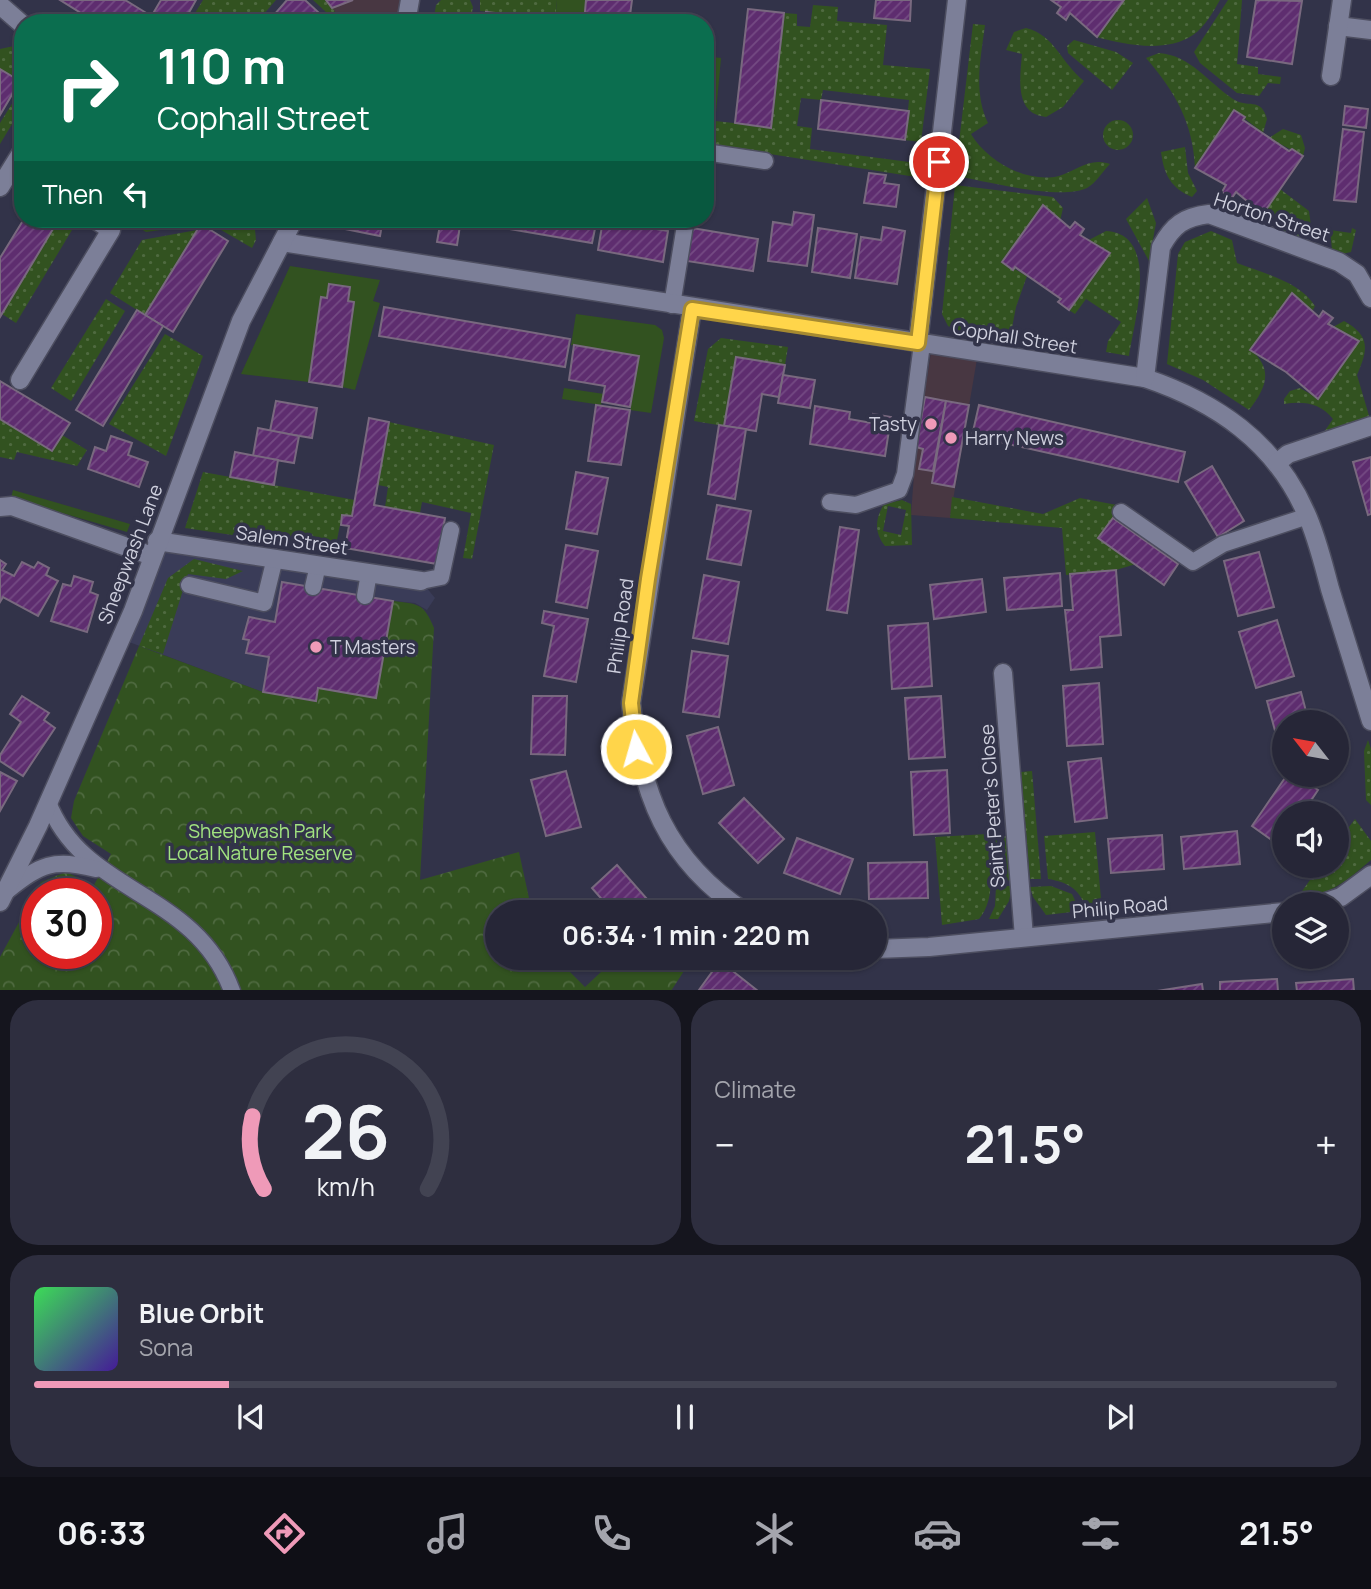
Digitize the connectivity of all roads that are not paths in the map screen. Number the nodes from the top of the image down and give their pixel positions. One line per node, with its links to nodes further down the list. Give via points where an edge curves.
1 (957, 0): 17 (street)
2 (1342, 0): 3 (street)
3 (1338, 26): 4 (street); 5 (street)
4 (1371, 30)
5 (1331, 76)
6 (714, 153): 7 (lane)
7 (765, 161)
8 (14, 174): 9 (street)
9 (0, 187)
10 (108, 228): 19 (street, via 111,230)
11 (289, 228): 13 (street, Sheepwash Lane)
12 (685, 228): 15 (lane)
13 (282, 242): 15 (street, Cophall Street); 27 (street, Sheepwash Lane, via 241,321)
14 (1371, 298): 18 (street, Horton Street, via 1357,274 1339,262 1209,214 1190,216 1161,247)
15 (672, 305): 16 (street, Cophall Street)
16 (692, 309): 17 (street, Cophall Street); 42 (street, Philip Road, via 631,703 647,794 669,835 705,884)
17 (920, 344): 18 (street, Cophall Street); 22 (lane, via 905,474 899,490 856,505)
18 (1145, 378): 21 (street, Cophall Street, via 1212,405 1248,431)
19 (20, 380)
20 (1371, 426): 21 (street, via 1288,454)
21 (1277, 463): 25 (street, Cophall Street)
22 (830, 502)
23 (0, 507): 27 (street, Salem Street, via 12,506)
24 (1121, 512): 25 (lane, via 1193,562 1223,544)
25 (1308, 516): 36 (street, Cophall Street)
26 (451, 530): 31 (lane, via 441,577)
27 (155, 549): 28 (street, Salem Street); 37 (street, Sheepwash Lane, via 133,611)
28 (275, 558): 29 (street, Salem Street); 32 (lane, via 264,603)
29 (318, 565): 30 (street, Salem Street); 33 (lane)
30 (369, 573): 31 (street, Salem Street); 34 (lane)
31 (421, 581)
32 (189, 585)
33 (313, 587)
34 (365, 596)
35 (1003, 673): 44 (street, Saint Peter's Close)
36 (1371, 721)
37 (48, 802): 38 (lane, via 71,843); 41 (street, Sheepwash Lane)
38 (102, 871): 41 (lane, via 73,863 48,863); 46 (lane, via 186,924 215,954)
39 (1371, 875): 40 (street)
40 (1348, 892)
41 (3, 896)
42 (728, 900)
43 (1272, 913): 44 (street, Philip Road)
44 (1024, 937): 45 (street, Philip Road)
45 (887, 949)
46 (232, 990)

